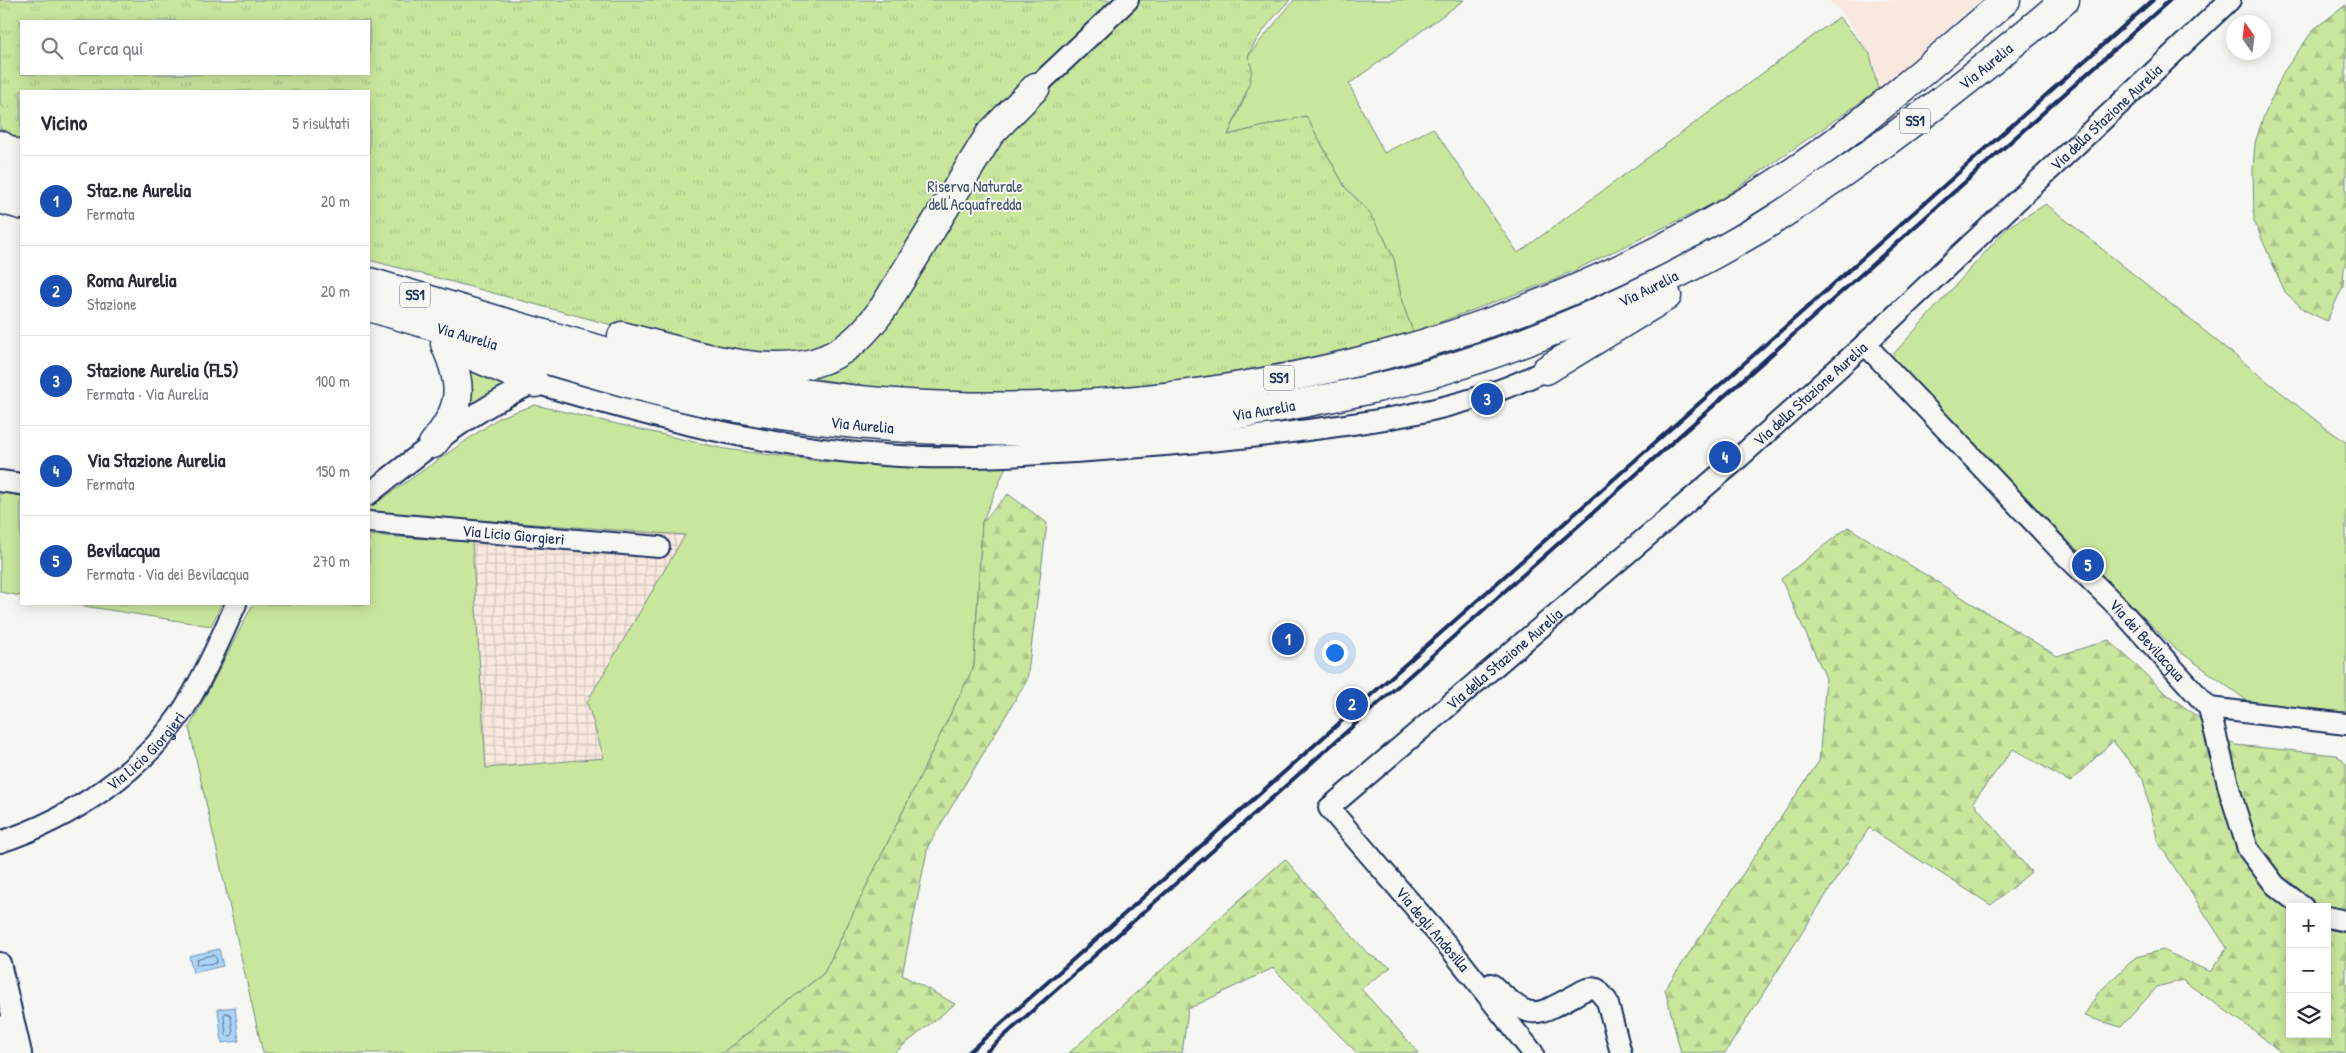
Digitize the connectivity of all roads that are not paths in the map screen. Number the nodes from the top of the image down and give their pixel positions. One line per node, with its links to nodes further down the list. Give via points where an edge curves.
1 (1128, 0): 5 (street)
2 (2006, 0): 15 (highway, Via Aurelia / SS1, via 1844,135 1791,173 1687,234 1589,282 1471,330 1293,375 1196,392 1086,404 1010,407 916,405 791,392 694,373 578,344)
3 (2065, 0): 12 (highway, Via Aurelia / SS1, via 1936,106)
4 (2230, 0): 18 (street, Via della Stazione Aurelia)
5 (1036, 87): 15 (highway, via 990,134 873,322 852,344 827,359 792,367 747,364 556,320)
6 (0, 145): 7 (highway)
7 (20, 157)
8 (0, 175): 9 (highway)
9 (20, 181)
10 (0, 199): 11 (highway)
11 (20, 205)
12 (1757, 230): 14 (highway, Via Aurelia / SS1, via 1588,316 1521,344 1447,369 1371,390 1261,411 1110,430 965,432 867,425 754,411 631,384); 19 (highway, via 1682,286)
13 (370, 282): 15 (highway, Via Aurelia / SS1)
14 (370, 307)
15 (461, 308)
16 (370, 321): 17 (highway)
17 (444, 344): 20 (highway); 21 (highway, via 457,375 459,395 454,414)
18 (1865, 344): 28 (street, Via dei Bevilacqua, via 2116,605); 30 (street, Via della Stazione Aurelia, via 1725,471)
19 (1546, 370): 20 (street, Via Aurelia, via 1509,387 1458,404 1337,426 1170,446 969,457 884,455 725,434 652,417)
20 (535, 383): 21 (street)
21 (433, 444): 24 (street)
22 (0, 481): 23 (street)
23 (20, 484)
24 (370, 493)
25 (370, 522): 26 (street, Via Licio Giorgieri)
26 (659, 547)
27 (236, 605): 31 (street, Via Licio Giorgieri, via 185,707 161,738 73,811)
28 (2209, 708): 29 (street); 32 (street, Via dei Bevilacqua, via 2248,849 2275,885)
29 (2346, 724)
30 (1329, 808): 35 (street, Via degli Andosilla)
31 (0, 842)
32 (2296, 903)
33 (2331, 919): 34 (street)
34 (2346, 922)
35 (1449, 947): 39 (street, Via degli Andosilla); 40 (street, via 1516,1007 1531,1013 1545,1012 1587,989 1600,991 1607,1000)
36 (0, 962): 38 (street)
37 (0, 1026): 38 (street)
38 (13, 1050)
39 (1534, 1053)
40 (1621, 1053)

